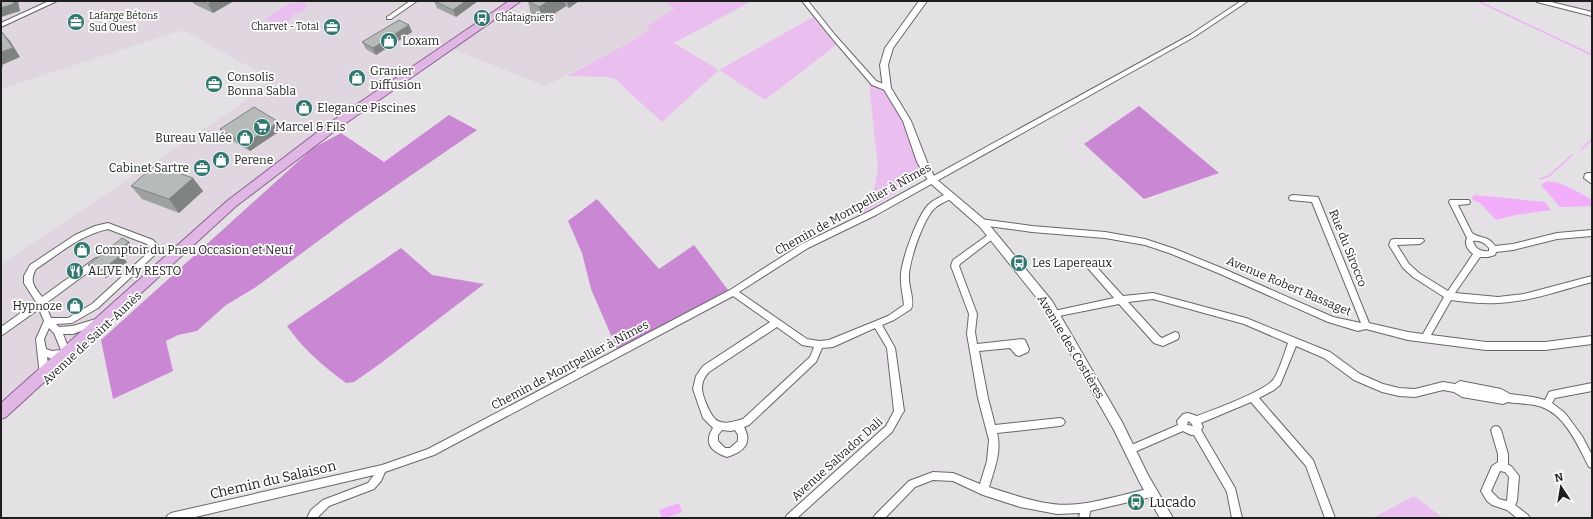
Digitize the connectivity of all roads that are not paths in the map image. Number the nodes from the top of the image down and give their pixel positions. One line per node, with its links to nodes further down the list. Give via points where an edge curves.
1 (54, 1): 10 (street)
2 (414, 1): 9 (street)
3 (516, 1): 15 (main road, Avenue de Saint-Aunès, via 332,127)
4 (805, 1): 11 (street, via 874,83)
5 (923, 1): 11 (street, via 889,48 884,65)
6 (1244, 1): 13 (street, Chemin de Montpellier à Nîmes, via 1192,36)
7 (1539, 1): 8 (street)
8 (1592, 14)
9 (390, 18)
10 (1, 25)
11 (887, 88): 13 (street, Avenue des Costières, via 907,121 922,162)
12 (1592, 176): 14 (street, via 1588,176)
13 (932, 180): 16 (street, Avenue des Costières); 29 (street, Chemin de Montpellier à Nîmes, via 873,213 805,246)
14 (1592, 181)
15 (252, 188): 34 (main road, Avenue de Saint-Aunès); 49 (main road, Avenue de Saint-Aunès, via 82,347)
16 (950, 196): 19 (street, Avenue des Costières); 37 (street, via 932,207 910,253 905,273 908,307)
17 (1293, 198): 38 (street, Rue du Sirocco, via 1316,199)
18 (1466, 202): 22 (street, via 1453,202 1469,235)
19 (980, 222): 21 (street, Avenue des Costières); 38 (street, Avenue Robert Bassaget, via 1105,235 1145,242 1202,263 1331,320 1358,327)
20 (1592, 233): 24 (street, via 1547,237 1510,248)
21 (992, 235): 33 (street, Avenue des Costières); 47 (street, via 956,262 955,266 973,314 974,322 970,330)
22 (1473, 238): 24 (street, via 1487,241); 26 (street, via 1469,244)
23 (1420, 241): 30 (street, via 1403,240 1394,242 1393,245 1406,266)
24 (1493, 249): 26 (street, via 1490,254)
25 (108, 253): 32 (street)
26 (1478, 253): 30 (street)
27 (1089, 264): 31 (street)
28 (1592, 279): 30 (street, via 1524,297 1498,300)
29 (733, 292): 36 (street); 65 (street, Chemin de Montpellier à Nîmes, via 431,452)
30 (1449, 296): 42 (street)
31 (1121, 300): 33 (street); 41 (street, via 1157,340 1163,342); 44 (street, via 1153,296 1246,321)
32 (41, 303): 35 (street); 35 (street, via 28,283 28,276 33,268 82,234 108,226 130,237 150,242 157,249 95,306 69,321); 39 (street)
33 (1054, 314): 62 (street, Avenue des Costières)
34 (101, 320): 40 (street, via 73,330); 49 (main road, Avenue de Saint-Aunès)
35 (48, 321): 40 (street); 48 (street, via 40,339)
36 (777, 322): 46 (street, via 805,342); 57 (street, via 706,369 700,376 697,389 706,416)
37 (877, 324): 46 (street, via 830,344); 72 (street, Avenue Salvador Dali, via 891,348 899,411 896,420)
38 (1366, 326): 42 (street, Avenue Robert Bassaget)
39 (1, 332)
40 (57, 332): 49 (street)
41 (1175, 336)
42 (1425, 338): 43 (street, Avenue Robert Bassaget, via 1509,347 1545,346)
43 (1592, 340)
44 (1293, 342): 52 (street, via 1276,384); 53 (street, via 1327,355 1357,376 1382,388 1415,394 1443,386 1456,388 1462,393)
45 (1015, 344): 47 (street)
46 (819, 345): 58 (street, via 813,359 746,422)
47 (974, 348): 60 (street, via 983,398)
48 (42, 352): 49 (street); 50 (street)
49 (67, 356): 50 (main road, Avenue de Saint-Aunès); 55 (main road, Avenue de Saint-Aunès)
50 (43, 373): 54 (main road, Avenue de Saint-Aunès)
51 (1592, 387): 53 (street, via 1552,395)
52 (1252, 397): 59 (street); 76 (street, via 1310,463)
53 (1547, 405): 63 (street, via 1566,421)
54 (1, 412)
55 (1, 422)
56 (1060, 422): 60 (street)
57 (720, 426): 58 (street); 58 (street, via 713,436 713,443 717,449 727,452 739,448 742,444 742,432)
58 (737, 426)
59 (1196, 426): 62 (street, via 1188,431 1183,427); 75 (street, via 1232,491)
60 (992, 429): 66 (street, via 992,461)
61 (1496, 430): 64 (street, via 1503,454)
62 (1130, 450): 67 (street, Avenue des Costières)
63 (1592, 464)
64 (1503, 467): 68 (street, via 1514,476); 68 (street, via 1498,466 1486,491 1496,503)
65 (382, 469): 70 (street, Chemin du Salaison); 71 (street, via 371,486 326,503)
66 (983, 490): 69 (street, via 1020,502); 73 (street, via 953,477 933,476 912,484)
67 (1152, 493): 69 (street); 74 (street, Avenue des Costières)
68 (1510, 506): 77 (street)
69 (1085, 513)
70 (171, 518)
71 (312, 518)
72 (790, 518)
73 (878, 518)
74 (1167, 518)
75 (1237, 518)
76 (1330, 518)
77 (1525, 518)

